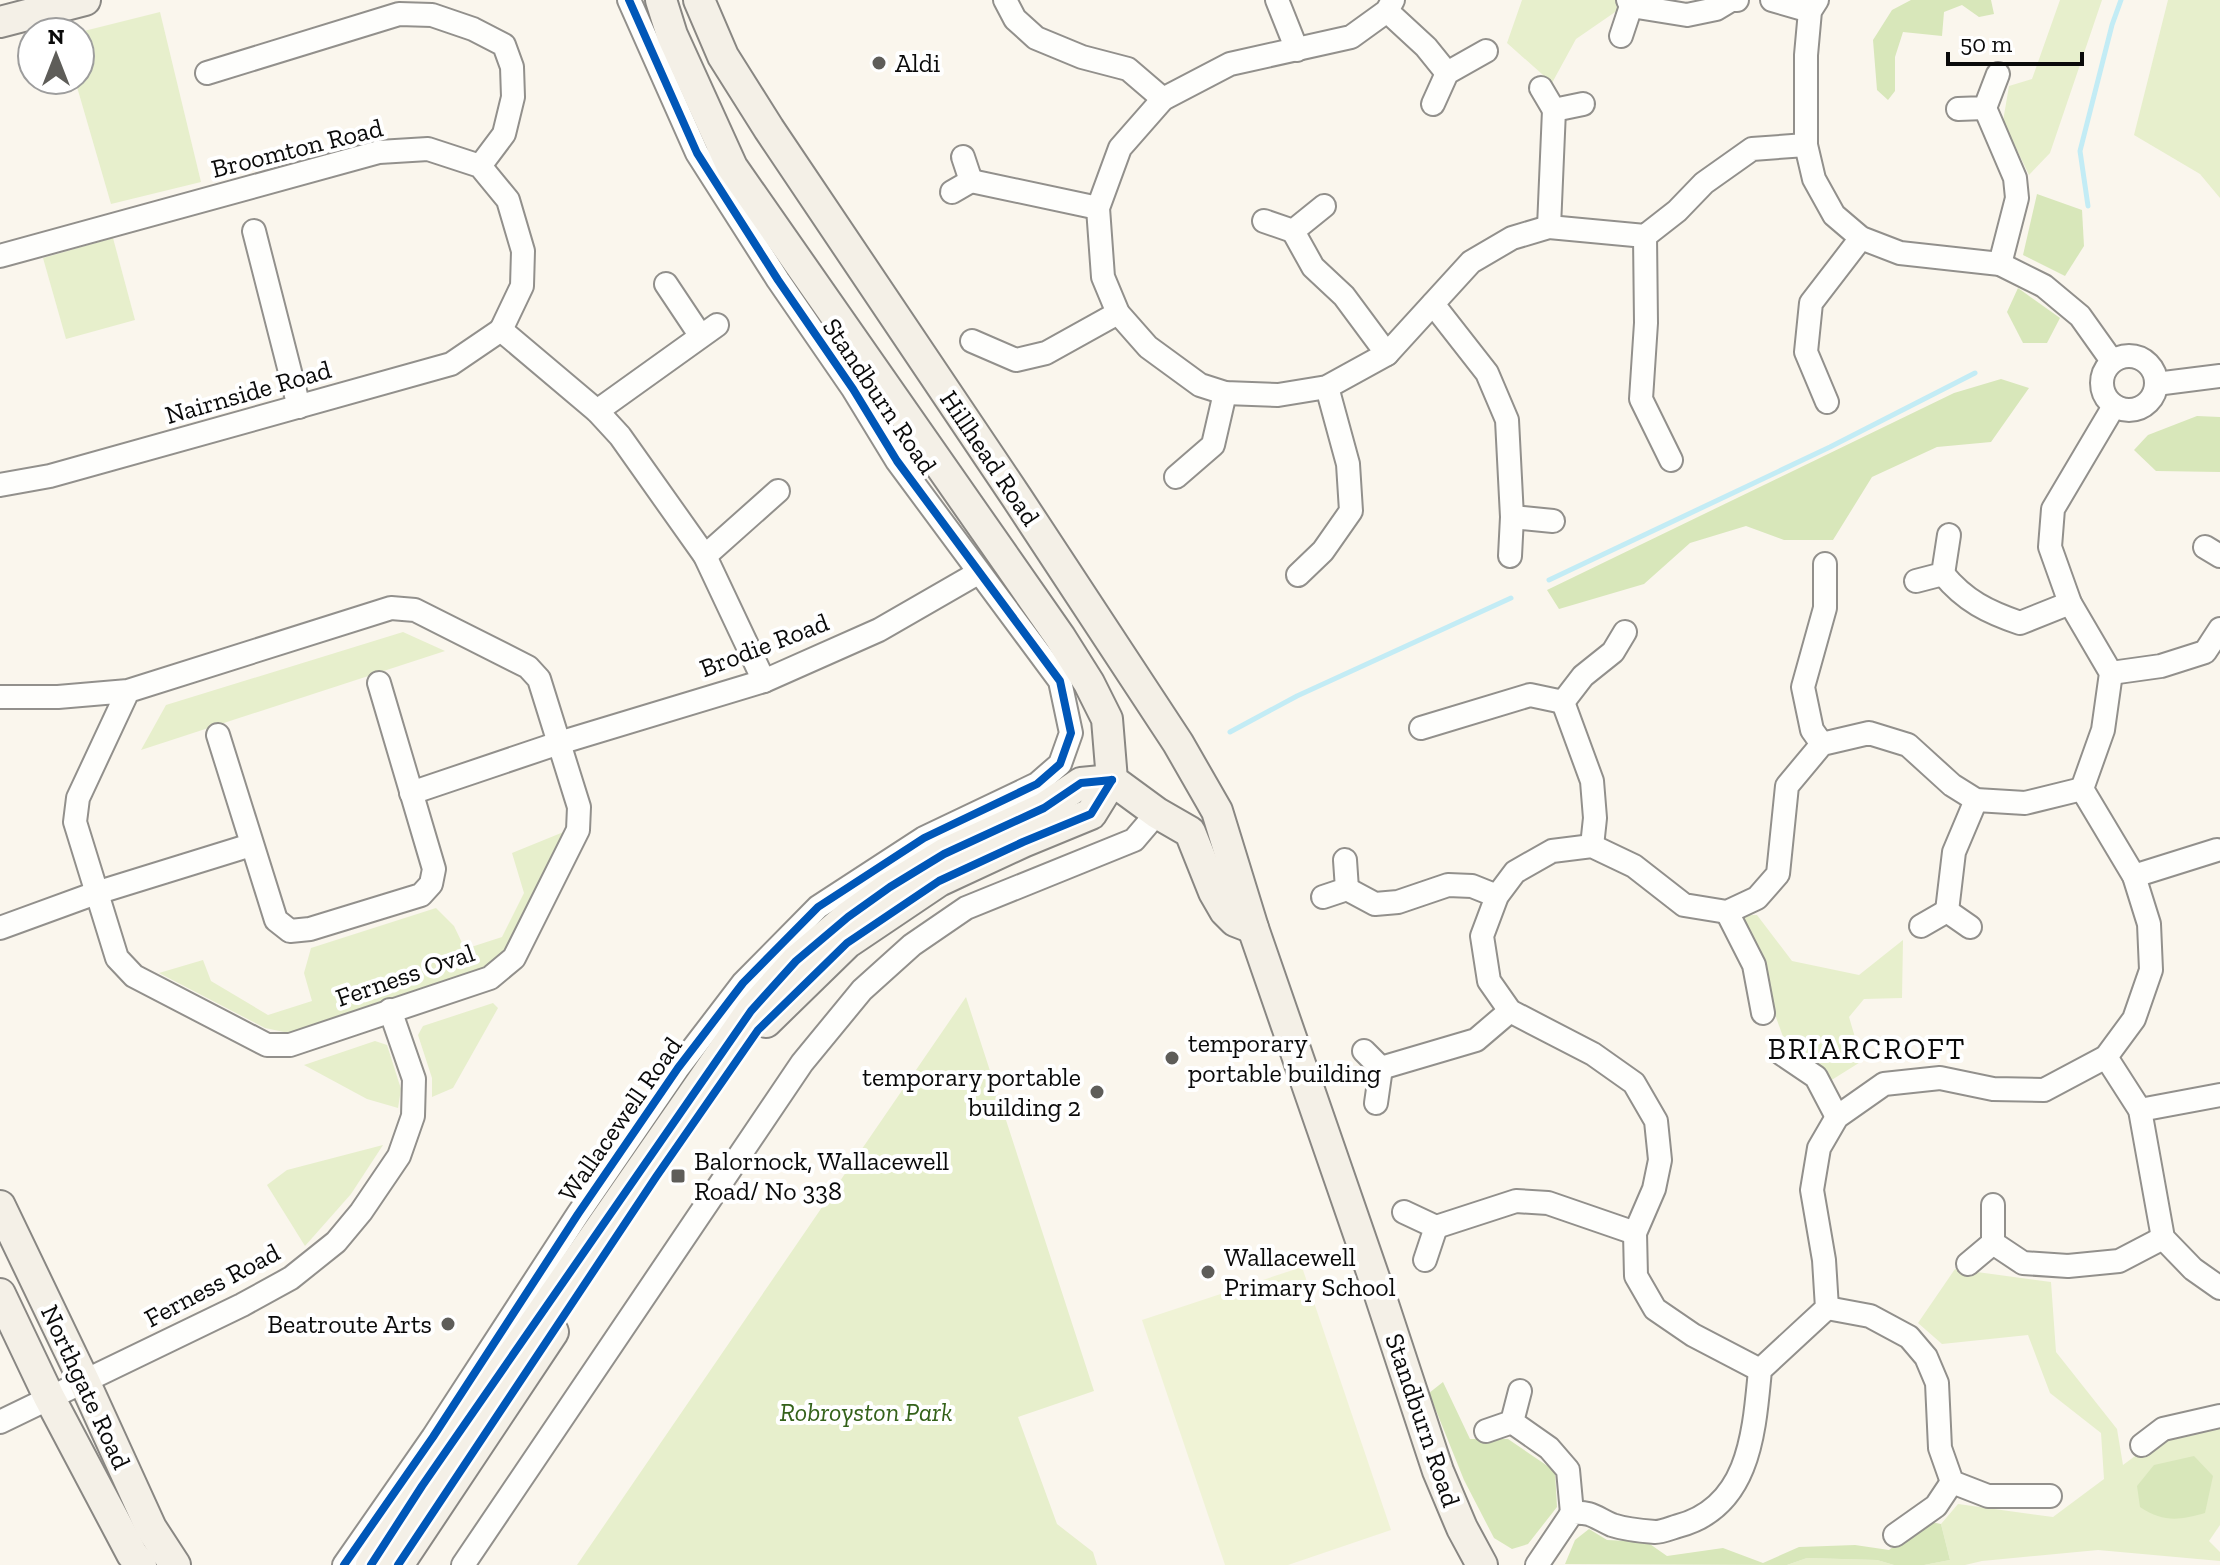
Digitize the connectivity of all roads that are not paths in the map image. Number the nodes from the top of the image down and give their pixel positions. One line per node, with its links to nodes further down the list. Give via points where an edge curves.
1 (85, 0): 12 (street)
2 (629, 0): 64 (street, Standburn Road, via 697,153 897,461)
3 (661, 0): 71 (street, Standburn Road, via 732,167)
4 (699, 0): 102 (street, Hillhead Road, via 723,56 769,129 1178,743 1217,811)
5 (1005, 0): 20 (street, via 1015,19 1036,38 1128,69)
6 (1277, 0): 14 (street)
7 (1737, 0): 9 (street, via 1687,15)
8 (1772, 0): 10 (street)
9 (1630, 3): 13 (street)
10 (1814, 5): 26 (street, via 1806,55)
11 (1390, 6): 14 (street, via 1351,37); 17 (street)
12 (0, 22)
13 (1621, 36)
14 (1297, 50): 20 (street, via 1230,64)
15 (1486, 51): 17 (street)
16 (207, 73): 28 (street, via 399,14 432,15 504,45 512,67 513,97 504,134)
17 (1447, 73): 21 (street)
18 (1998, 74): 23 (street)
19 (1541, 88): 25 (street)
20 (1163, 99): 30 (street, via 1120,148)
21 (1433, 104)
22 (1583, 104): 25 (street)
23 (1985, 108): 24 (street); 38 (street, via 2015,178 2017,198)
24 (1958, 109)
25 (1554, 110): 32 (street)
26 (1806, 145): 35 (street, via 1752,149); 36 (street, via 1814,179 1834,215)
27 (963, 157): 30 (street, via 962,187)
28 (480, 166): 37 (street, Broomton Road, via 428,149 379,152); 42 (street, via 508,200 523,251 522,286)
29 (1324, 206): 34 (street)
30 (1098, 208): 41 (street, via 1103,277)
31 (1264, 221): 34 (street)
32 (1549, 227): 35 (street); 40 (street, via 1512,238 1471,262)
33 (254, 231): 52 (street)
34 (1293, 231): 44 (street, via 1313,267 1344,296)
35 (1645, 236): 54 (street, via 1641,399)
36 (1861, 238): 38 (street, via 1900,253); 50 (street, via 1811,303 1806,352)
37 (0, 256)
38 (2000, 264): 45 (street, via 2044,286 2080,316)
39 (666, 284): 53 (street, via 708,330)
40 (1433, 304): 44 (street); 58 (street, via 1487,373 1507,420)
41 (1118, 313): 43 (street, via 1046,353 1016,360); 49 (street, via 1174,367 1200,385)
42 (501, 330): 52 (street, Nairnside Road, via 451,364); 53 (street)
43 (972, 341)
44 (1387, 354): 48 (street)
45 (2112, 361): 47 (street, via 2143,359); 51 (street, via 2102,384)
46 (2220, 376): 47 (street)
47 (2156, 384): 51 (street, via 2144,406 2131,411)
48 (1327, 387): 49 (street, via 1278,395); 66 (street, via 1348,464 1351,511)
49 (1225, 393): 55 (street, via 1213,445)
50 (1827, 402)
51 (2114, 406): 68 (street, via 2053,509 2050,547)
52 (299, 407): 56 (street, Nairnside Road)
53 (597, 411): 61 (street)
54 (1671, 460)
55 (1176, 477)
56 (0, 485)
57 (778, 491): 61 (street)
58 (1512, 517): 59 (street); 62 (street)
59 (1553, 521)
60 (1949, 535): 65 (street)
61 (705, 556): 73 (street)
62 (1510, 556)
63 (1825, 564): 81 (street, via 1825,608 1803,687 1812,730)
64 (978, 573): 71 (street, Standburn Road); 73 (street, Brodie Road, via 879,630)
65 (1943, 574): 67 (street); 68 (street, via 1957,592 1990,613 2020,623)
66 (1298, 575)
67 (1916, 581)
68 (2070, 603): 72 (street)
69 (2220, 629): 72 (street, via 2205,652 2161,666)
70 (1625, 632): 77 (street, via 1613,652 1583,676)
71 (1049, 644): 82 (street, Standburn Road, via 1071,733); 83 (street, Standburn Road, via 1089,683 1107,719)
72 (2111, 673): 84 (street, via 2103,730)
73 (764, 681): 80 (street, Brodie Road)
74 (379, 683): 85 (street)
75 (128, 691): 76 (street); 80 (street, Ferness Oval, via 391,608 415,610 528,667 539,679); 94 (street, Ferness Oval, via 78,798 75,822)
76 (0, 697)
77 (1563, 702): 78 (street, via 1530,695); 89 (street, via 1592,781)
78 (1421, 728)
79 (218, 735): 88 (street)
80 (559, 743): 85 (street, Brodie Road); 103 (street, Ferness Oval, via 579,807 578,830 514,958 490,978)
81 (1822, 744): 86 (street, via 1869,733 1908,745); 98 (street, via 1787,786 1778,874 1757,898)
82 (1060, 764): 141 (street, Wallacewell Road, via 1037,784 924,838 818,907 743,983 678,1068)
83 (1112, 780): 87 (street); 142 (street, Wallacewell Road, via 1081,783 1044,808 944,854 848,917 796,961 751,1011); 143 (street, via 1091,814 939,881 847,943 758,1030)
84 (2082, 789): 86 (street, via 2025,803); 92 (street)
85 (411, 793): 88 (street, via 434,869 431,884 421,895 290,931 276,920)
86 (1976, 800): 97 (street, via 1954,852)
87 (1157, 813): 102 (street, via 1190,832 1225,911); 144 (street, via 1134,840 966,908 912,945 862,990 802,1063)
88 (251, 845): 94 (street)
89 (1592, 846): 95 (street, via 1552,851 1515,872); 98 (street, via 1634,866 1684,905)
90 (2219, 850): 92 (street)
91 (1345, 860): 93 (street)
92 (2134, 876): 108 (street, via 2149,924 2151,970 2134,1019)
93 (1347, 889): 95 (street, via 1375,904 1448,885 1472,886); 96 (street)
94 (96, 893): 101 (street); 103 (street, Ferness Oval, via 117,958 134,976 267,1045 290,1045)
95 (1497, 896): 104 (street, via 1482,936 1489,981)
96 (1323, 897)
97 (1947, 911): 99 (street); 100 (street)
98 (1727, 912): 105 (street, via 1754,965)
99 (1921, 926)
100 (1970, 927)
101 (0, 928)
102 (1253, 928): 145 (street, Standburn Road, via 1438,1471)
103 (390, 1010): 127 (street, Ferness Road, via 414,1079 413,1116 399,1156 361,1212 336,1242 291,1278)
104 (1510, 1011): 109 (street, via 1476,1040); 118 (street, via 1593,1054 1634,1083 1656,1121 1660,1160)
105 (1763, 1013)
106 (1364, 1051): 109 (street)
107 (1782, 1054): 113 (street, via 1816,1077)
108 (2106, 1057): 112 (street); 113 (street, via 2044,1090 1993,1089 1940,1078 1884,1084)
109 (1381, 1068): 111 (street)
110 (2220, 1095): 112 (street)
111 (1376, 1103)
112 (2140, 1110): 119 (street)
113 (1837, 1117): 125 (street, via 1819,1148 1812,1190)
114 (1993, 1205): 120 (street)
115 (0, 1206): 127 (street, Northgate Road)
116 (1404, 1212): 117 (street)
117 (1436, 1227): 118 (street, via 1516,1201 1548,1203); 121 (street)
118 (1635, 1233): 126 (street, via 1636,1276 1655,1309)
119 (2163, 1238): 120 (street, via 2119,1261 2068,1266 2023,1263); 123 (street)
120 (1993, 1243): 122 (street)
121 (1425, 1260)
122 (1968, 1264)
123 (2220, 1288)
124 (0, 1294): 129 (street, Northgate Road)
125 (1827, 1308): 126 (street); 135 (street, via 1870,1316 1909,1337 1926,1357 1937,1383 1940,1448)
126 (1760, 1370): 137 (street, via 1744,1469 1721,1505 1692,1523 1657,1532 1615,1526 1586,1512)
127 (84, 1381): 129 (street, Ferness Road); 140 (street, Northgate Road, via 151,1528)
128 (1520, 1391): 132 (street)
129 (49, 1397): 131 (street, Ferness Road); 139 (street, Northgate Road)
130 (2220, 1416): 134 (street, via 2163,1429)
131 (0, 1422)
132 (1512, 1422): 133 (street); 137 (street, via 1549,1448 1568,1470)
133 (1486, 1431)
134 (2142, 1445)
135 (1952, 1482): 136 (street, via 1988,1496); 138 (street, via 1936,1506)
136 (2050, 1496)
137 (1572, 1513): 146 (street)
138 (1895, 1535)
139 (141, 1565)
140 (175, 1565)
141 (344, 1565)
142 (371, 1565)
143 (398, 1565)
144 (463, 1565)
145 (1482, 1565)
146 (1537, 1565)

